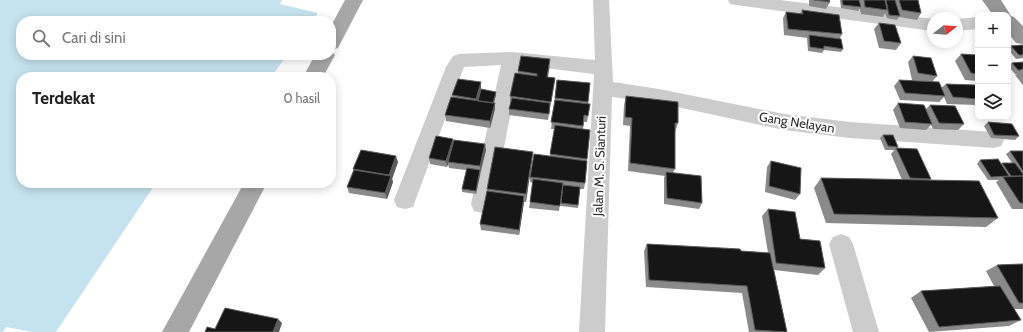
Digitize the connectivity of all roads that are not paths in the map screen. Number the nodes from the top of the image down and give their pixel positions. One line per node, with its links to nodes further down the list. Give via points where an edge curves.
1 (354, 0): 10 (main road)
2 (601, 0): 14 (street, Jalan M. S. Sianturi)
3 (736, 0): 7 (street)
4 (990, 0): 5 (highway)
5 (1000, 12)
6 (975, 23): 8 (street)
7 (927, 24)
8 (963, 24)
9 (1011, 24): 11 (highway)
10 (336, 34)
11 (1023, 38)
12 (512, 58): 14 (street); 19 (street, via 463,60 456,63); 20 (street)
13 (322, 60): 15 (main road)
14 (604, 68): 16 (street, Jalan M. S. Sianturi)
15 (316, 72)
16 (602, 88): 17 (street, Gang Nelayan, via 659,96 784,122); 23 (street, Jalan M. S. Sianturi)
17 (994, 140)
18 (253, 188): 22 (main road)
19 (405, 200)
20 (482, 204)
21 (841, 244): 24 (street)
22 (175, 332)
23 (592, 332)
24 (866, 332)

